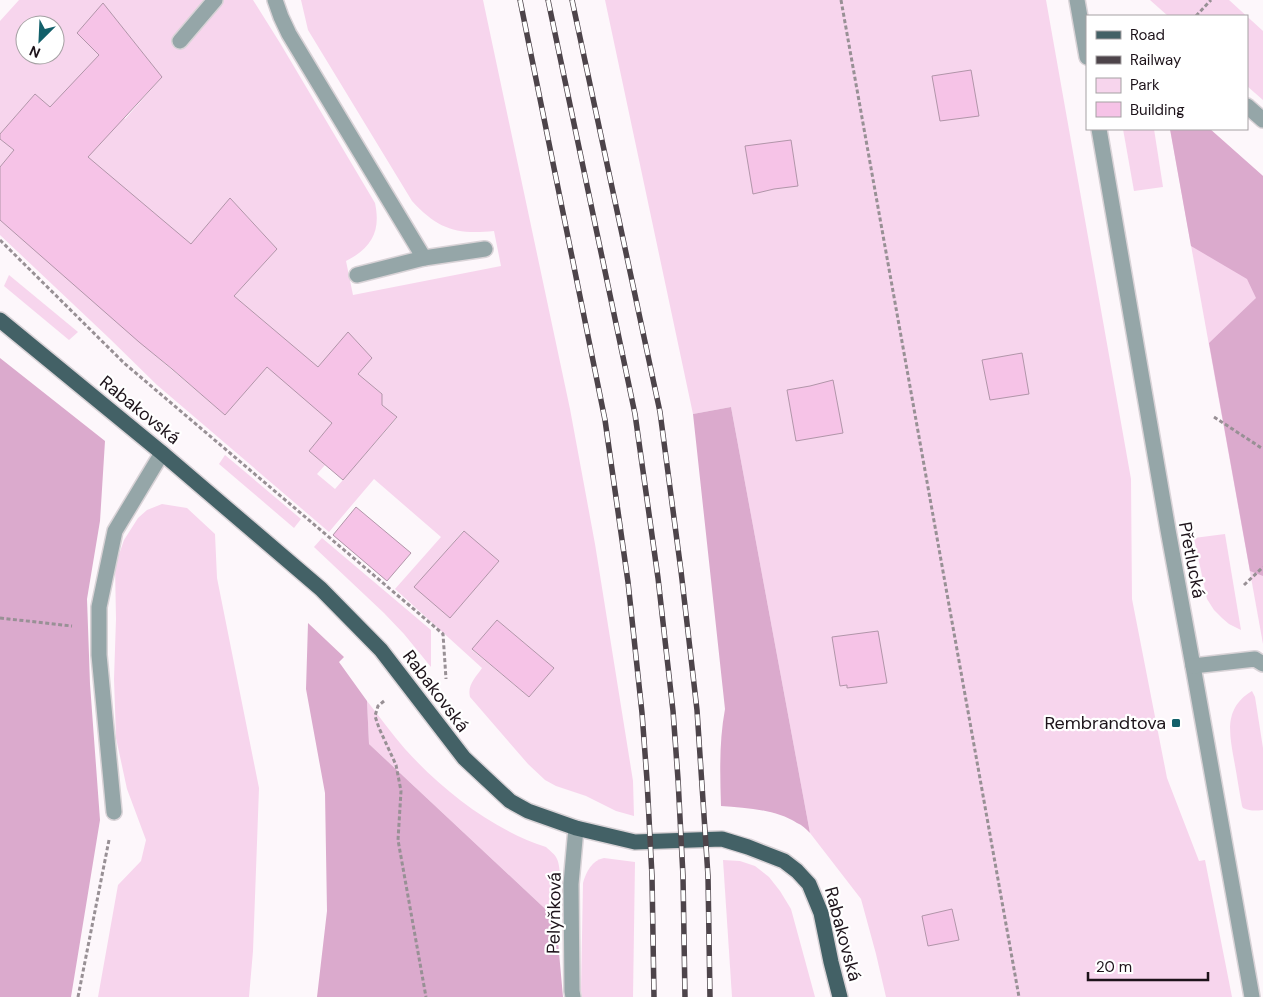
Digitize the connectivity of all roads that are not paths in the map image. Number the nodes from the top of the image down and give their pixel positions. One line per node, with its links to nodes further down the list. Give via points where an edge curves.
1 (215, 0): 5 (street)
2 (275, 0): 10 (street, via 289,34)
3 (1077, 0): 4 (street)
4 (1085, 38)
5 (180, 41)
6 (1248, 107): 7 (street)
7 (1263, 120)
8 (1099, 130): 15 (street, Přetlucká)
9 (485, 249): 10 (street)
10 (424, 258): 11 (street)
11 (357, 276)
12 (0, 320): 13 (main road, Rabakovská)
13 (162, 453): 16 (street, via 114,531 98,607 99,655); 17 (main road, Rabakovská, via 321,589 381,650 464,758 510,801)
14 (1263, 664): 15 (street, via 1255,659)
15 (1193, 666): 20 (street, Přetlucká)
16 (114, 812)
17 (576, 828): 18 (street, Pelyňková, via 571,884); 19 (main road, Rabakovská, via 635,842 722,839 784,861 809,884 821,913)
18 (573, 997)
19 (840, 997)
20 (1252, 997)

